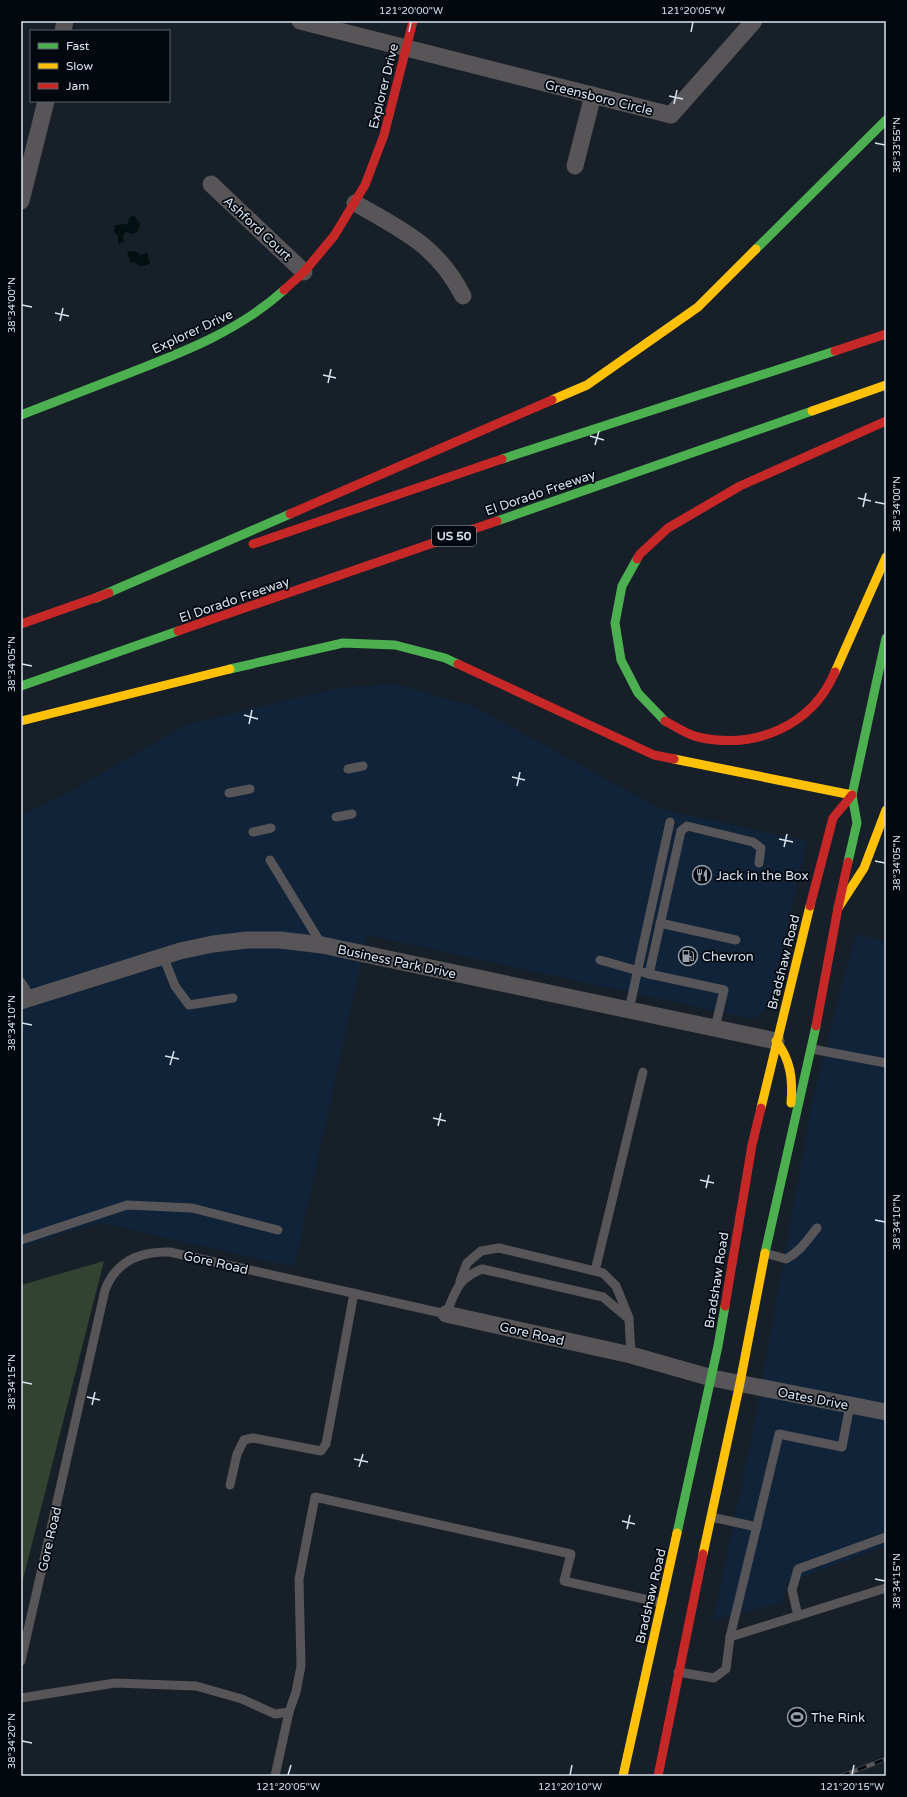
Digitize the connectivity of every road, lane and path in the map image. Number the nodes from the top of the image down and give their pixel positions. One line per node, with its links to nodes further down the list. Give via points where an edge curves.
1 (300, 21): 4 (street, Greensboro Circle)
2 (413, 21): 4 (main road, Explorer Drive)
3 (754, 21): 5 (street, Greensboro Circle, via 671,115)
4 (406, 48): 5 (street, Greensboro Circle); 11 (main road, Explorer Drive, via 381,146)
5 (593, 95): 8 (street)
6 (46, 102): 10 (street)
7 (886, 120): 23 (main road, via 698,307 587,386)
8 (575, 166)
9 (211, 184): 12 (street, Ashford Court)
10 (21, 202)
11 (355, 203): 12 (main road, Explorer Drive, via 334,236); 13 (street, via 423,243 446,268)
12 (304, 272): 18 (main road, Explorer Drive, via 275,298 215,338)
13 (463, 296)
14 (858, 334): 16 (main road)
15 (886, 334): 16 (main road)
16 (794, 364): 20 (main road, via 540,446)
17 (886, 385): 26 (main road, El Dorado Freeway / US 50)
18 (21, 415)
19 (886, 421): 22 (main road, via 740,486 668,528 640,554 622,586 616,623 621,660 638,694 664,720 697,737 733,741 770,735 805,715 829,687)
20 (246, 546)
21 (216, 556): 23 (main road)
22 (886, 557)
23 (96, 598): 24 (main road)
24 (21, 624)
25 (886, 638): 32 (main road, Bradshaw Road)
26 (21, 686)
27 (21, 721): 32 (main road, via 343,643 395,645 444,658 654,755)
28 (363, 766): 29 (lane)
29 (348, 769)
30 (250, 789): 31 (lane)
31 (229, 793)
32 (852, 795): 41 (main road, Bradshaw Road, via 857,824); 54 (main road, Bradshaw Road, via 833,818)
33 (886, 810): 41 (main road, via 864,868)
34 (352, 814): 35 (lane)
35 (336, 817)
36 (670, 822): 47 (lane)
37 (271, 828): 38 (lane)
38 (253, 832)
39 (270, 860): 44 (lane)
40 (758, 863): 42 (lane, via 761,848 753,842 687,826 681,831)
41 (838, 908): 55 (main road, Bradshaw Road)
42 (660, 922): 43 (lane); 48 (lane)
43 (736, 940)
44 (322, 946): 45 (street, Business Park Drive, via 280,940 247,940 213,944); 52 (street, Business Park Drive)
45 (163, 956): 50 (lane, via 175,986 189,1005); 51 (street, Business Park Drive)
46 (600, 960): 47 (lane)
47 (637, 971): 48 (lane); 52 (lane)
48 (649, 974): 53 (lane, via 724,990)
49 (21, 982): 51 (lane)
50 (234, 998)
51 (26, 999)
52 (629, 1010): 53 (street, Business Park Drive)
53 (716, 1028): 54 (street, Business Park Drive)
54 (776, 1041): 58 (main road, via 784,1050 793,1082); 69 (main road, Bradshaw Road, via 752,1145)
55 (812, 1049): 56 (lane); 58 (main road, Bradshaw Road)
56 (886, 1063)
57 (643, 1072): 63 (lane)
58 (785, 1166): 62 (main road, Bradshaw Road)
59 (817, 1228): 62 (lane, via 802,1248 786,1259)
60 (278, 1230): 61 (lane, via 192,1208 127,1205)
61 (21, 1240)
62 (765, 1253): 70 (main road, Bradshaw Road)
63 (595, 1272): 64 (lane, via 499,1248 481,1251 467,1263); 67 (lane, via 603,1273 616,1286)
64 (458, 1287): 66 (lane); 67 (lane, via 468,1274 482,1269 602,1297)
65 (354, 1293): 66 (lane, Gore Road); 73 (lane, via 326,1444 321,1451 253,1438 244,1440 237,1454); 81 (lane, Gore Road, via 170,1252 153,1251 138,1256 128,1260 116,1271 105,1290)
66 (446, 1314): 68 (street, Gore Road)
67 (629, 1319): 68 (lane)
68 (631, 1356): 69 (street, Gore Road)
69 (712, 1378): 70 (street, Oates Drive); 78 (main road, Bradshaw Road)
70 (740, 1384): 71 (street, Oates Drive); 74 (main road, Bradshaw Road)
71 (850, 1405): 72 (street, Oates Drive); 75 (lane, via 842,1447 779,1434)
72 (886, 1412)
73 (230, 1485)
74 (711, 1517): 75 (lane); 82 (main road, Bradshaw Road)
75 (757, 1527): 80 (lane)
76 (886, 1537): 79 (lane, via 798,1569 792,1590)
77 (886, 1588): 79 (lane)
78 (662, 1602): 84 (lane, via 564,1581 571,1554 315,1497 299,1579 301,1666); 86 (main road, Bradshaw Road)
79 (798, 1616): 80 (lane)
80 (730, 1637): 82 (lane, via 726,1669 714,1678)
81 (21, 1661)
82 (678, 1672): 87 (main road, Bradshaw Road)
83 (21, 1698): 84 (lane, via 115,1683 196,1686 242,1699 275,1714)
84 (289, 1712): 85 (lane)
85 (275, 1776)
86 (623, 1776)
87 (658, 1776)

